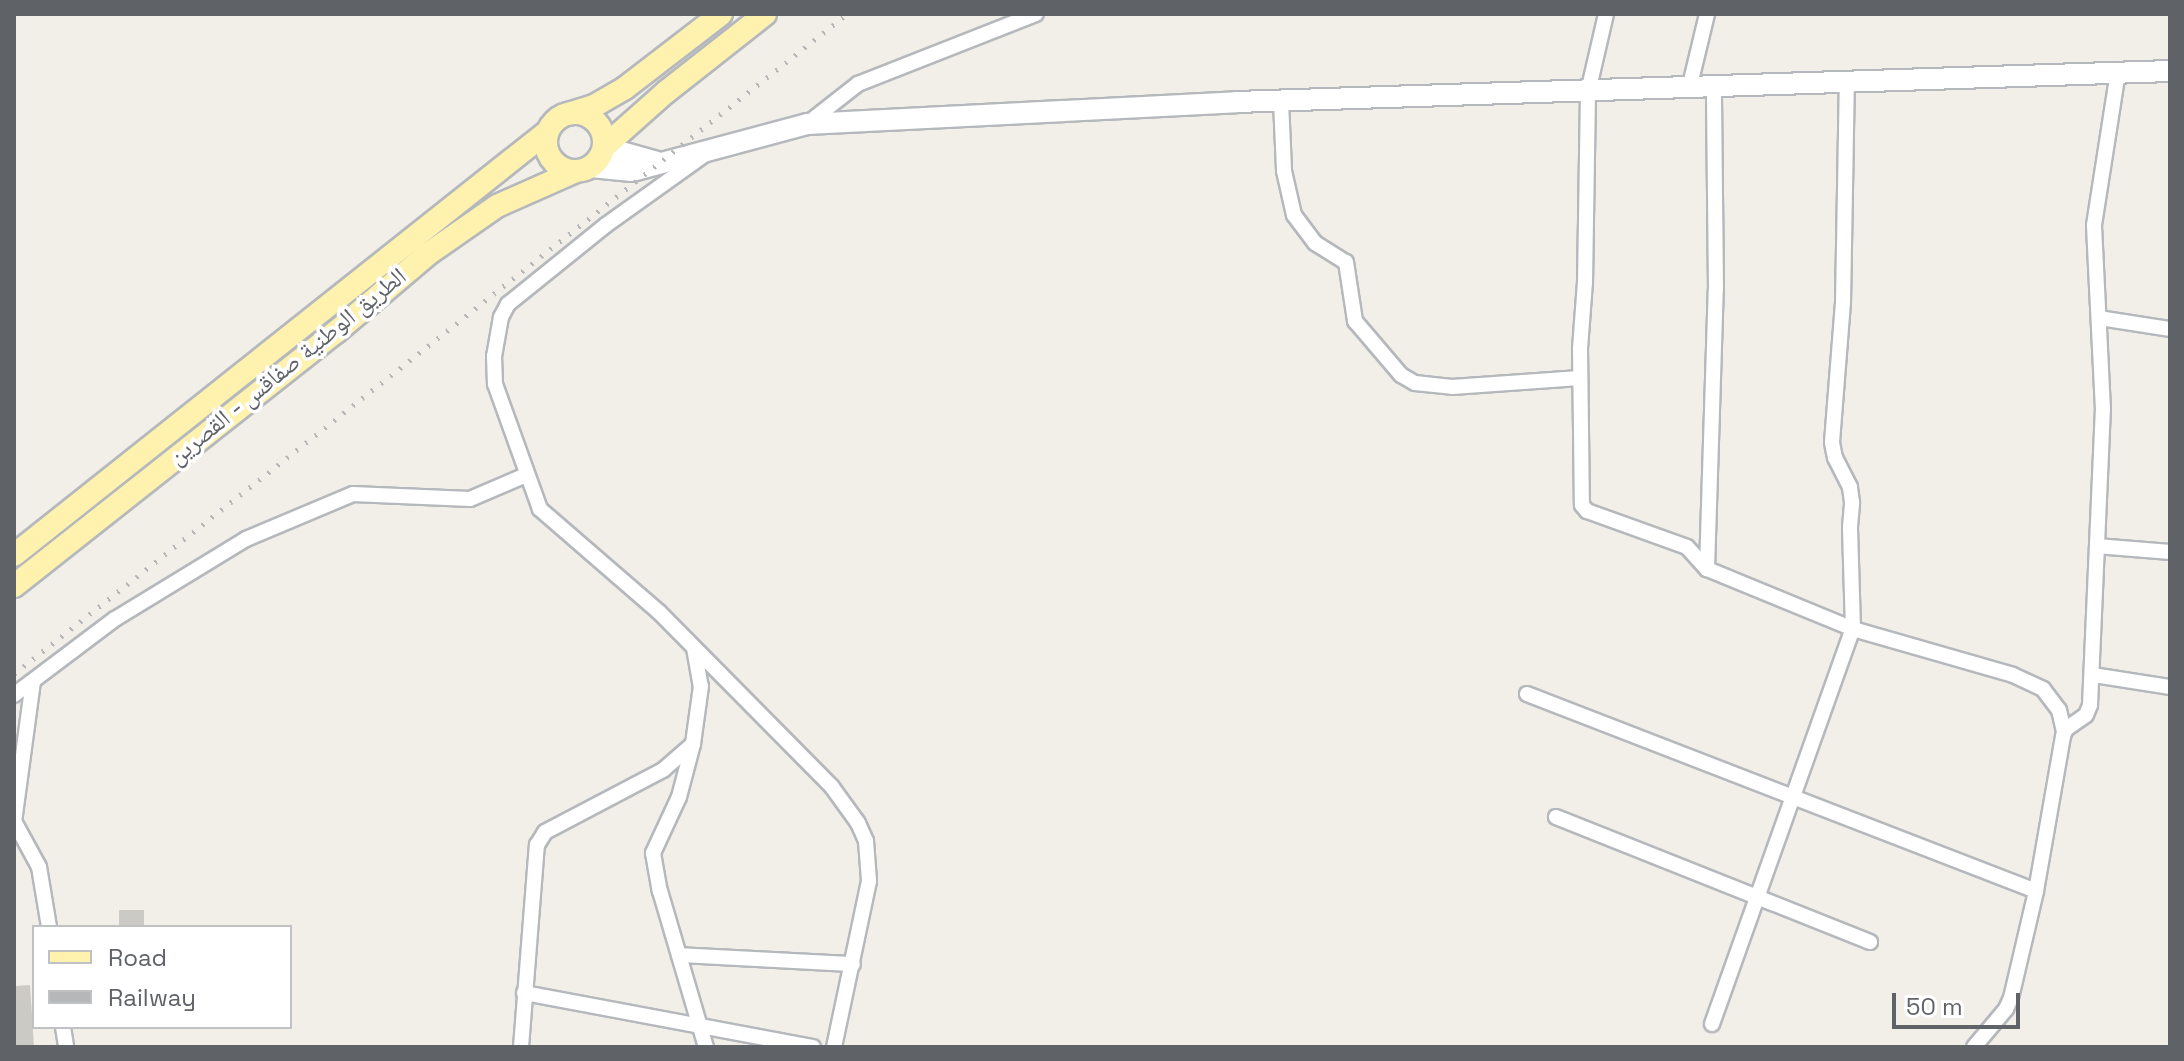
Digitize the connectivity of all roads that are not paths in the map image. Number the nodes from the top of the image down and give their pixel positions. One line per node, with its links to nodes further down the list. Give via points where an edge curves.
1 (721, 14): 13 (main road, via 625,88)
2 (765, 14): 16 (main road)
3 (1036, 14): 14 (street, via 858,84)
4 (1606, 14): 11 (street)
5 (1707, 14): 10 (street)
6 (2170, 71): 7 (main road)
7 (2118, 72): 8 (main road); 20 (street, via 2094,225)
8 (1847, 83): 9 (main road); 31 (street, via 1843,303 1832,442 1852,502)
9 (1714, 88): 10 (main road); 29 (street, via 1716,289)
10 (1689, 89): 11 (main road)
11 (1588, 92): 12 (main road); 22 (street)
12 (1281, 101): 14 (main road); 22 (street, via 1284,171 1294,215 1315,243 1346,262 1355,321 1401,375 1415,383 1452,387)
13 (568, 114): 15 (main road); 16 (main road, via 595,121)
14 (807, 124): 17 (main road)
15 (547, 132): 19 (main road, via 551,159 567,170); 23 (main road, الطريق الوطنية صفاقس - القصرين)
16 (604, 147): 18 (main road); 19 (main road)
17 (708, 152): 18 (main road); 25 (street, via 508,304 494,356 495,384)
18 (661, 162): 19 (main road, via 632,171)
19 (584, 169): 24 (main road, الطريق الوطنية صفاقس - القصرين, via 497,206 428,254)
20 (2099, 318): 21 (street); 26 (street, via 2103,410)
21 (2170, 329)
22 (1580, 378): 29 (street, via 1582,505 1687,547)
23 (140, 452): 24 (main road); 28 (main road, الطريق الوطنية صفاقس - القصرين)
24 (154, 472): 30 (main road, الطريق الوطنية صفاقس - القصرين)
25 (526, 475): 32 (street, via 540,509 552,522); 34 (street, via 470,499 353,494 246,539 115,619)
26 (2097, 546): 27 (street); 33 (street)
27 (2170, 552)
28 (14, 555)
29 (1707, 569): 31 (street)
30 (14, 586)
31 (1853, 629): 38 (street, via 2013,675 2043,689 2059,710); 40 (street)
32 (694, 647): 39 (street, via 701,686); 48 (street, via 832,787 858,823 870,866)
33 (2093, 675): 35 (street); 38 (street, via 2086,715)
34 (33, 681): 37 (street); 42 (street)
35 (2170, 687)
36 (1527, 694): 40 (street)
37 (14, 695)
38 (2064, 731): 43 (street)
39 (693, 744): 47 (street, via 679,797 653,853); 49 (street, via 663,770 545,832 537,845)
40 (1795, 797): 43 (street); 44 (street)
41 (1556, 817): 44 (street)
42 (14, 822): 45 (street, via 39,867)
43 (2036, 891): 56 (street, via 2011,998)
44 (1758, 898): 46 (street); 50 (street)
45 (49, 925)
46 (1870, 942)
47 (679, 955): 48 (street); 51 (street)
48 (853, 964): 55 (street)
49 (524, 993): 51 (street); 52 (street)
50 (1712, 1024)
51 (701, 1026): 53 (street); 54 (street)
52 (521, 1047)
53 (706, 1047)
54 (813, 1047)
55 (834, 1047)
56 (1974, 1047)

